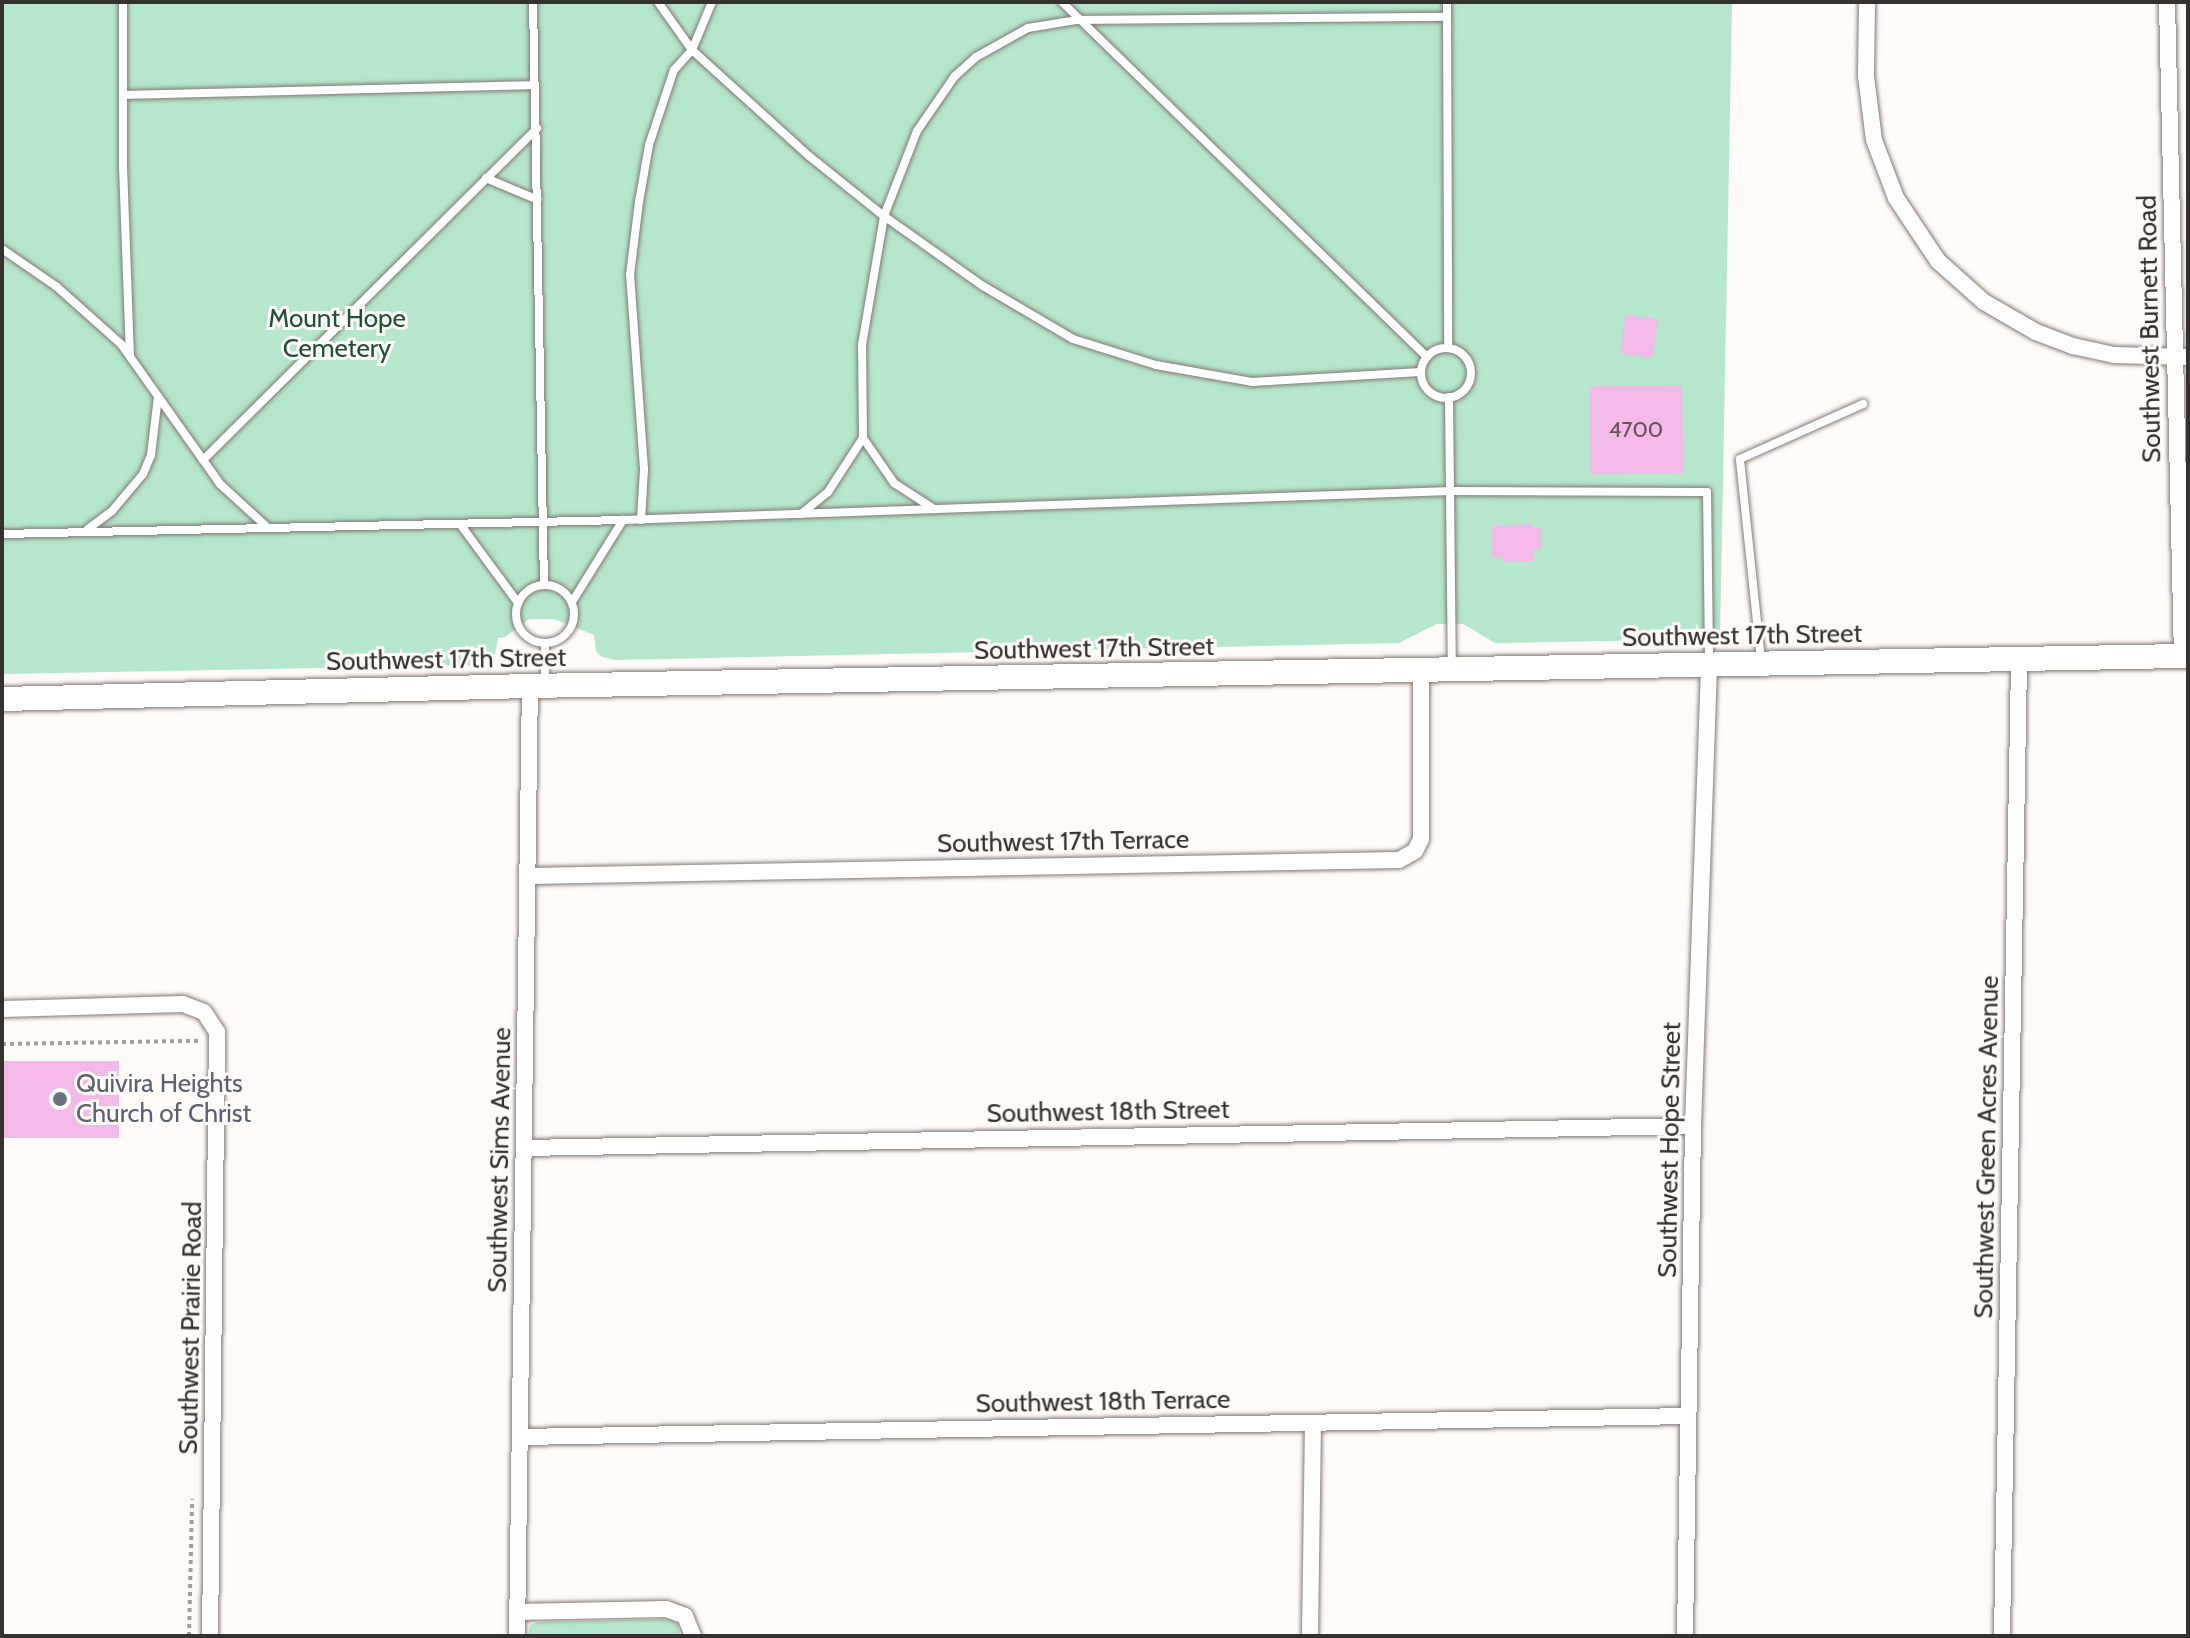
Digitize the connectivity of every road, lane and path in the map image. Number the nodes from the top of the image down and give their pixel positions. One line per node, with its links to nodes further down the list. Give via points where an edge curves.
1 (123, 2): 13 (lane)
2 (533, 2): 12 (lane)
3 (658, 2): 11 (lane)
4 (712, 2): 11 (lane)
5 (1062, 2): 10 (lane)
6 (1447, 2): 9 (lane)
7 (1867, 2): 22 (street, via 1866,76 1874,140 1896,198 1938,261 1984,302 2036,332 2093,352)
8 (2167, 2): 22 (street, Southwest Burnett Road)
9 (1447, 17): 10 (lane); 19 (lane)
10 (1077, 20): 17 (lane, via 1028,28 976,57 955,76 917,131); 21 (lane)
11 (692, 50): 17 (lane); 33 (lane, via 674,70 649,145 630,275 644,469)
12 (535, 85): 13 (lane); 14 (lane)
13 (125, 95): 20 (lane)
14 (537, 128): 15 (lane); 16 (lane)
15 (486, 178): 16 (lane); 28 (lane)
16 (538, 200): 34 (lane)
17 (884, 216): 23 (lane, via 983,286 1073,339 1156,365 1252,382); 27 (lane, via 862,345)
18 (2, 249): 20 (lane, via 57,287)
19 (1448, 347): 21 (lane); 25 (lane, via 1463,353 1471,375 1464,390)
20 (130, 356): 24 (lane)
21 (1427, 357): 23 (lane)
22 (2181, 357): 43 (street, Southwest Burnett Road)
23 (1421, 372): 25 (lane, via 1433,394)
24 (158, 395): 28 (lane); 37 (lane, via 151,455 143,474 112,511)
25 (1449, 397): 29 (lane)
26 (1863, 404): 45 (lane, via 1740,459)
27 (863, 438): 30 (lane, via 894,483); 31 (lane, via 828,492)
28 (203, 460): 36 (lane, via 220,484)
29 (1450, 491): 30 (lane); 46 (lane, via 1707,492); 47 (lane)
30 (934, 509): 31 (lane)
31 (800, 514): 33 (lane)
32 (623, 520): 33 (lane); 34 (lane); 40 (lane)
33 (641, 520)
34 (542, 522): 35 (lane); 39 (lane)
35 (460, 524): 36 (lane); 41 (lane)
36 (268, 528): 37 (lane)
37 (87, 529): 38 (lane)
38 (2, 534)
39 (544, 585): 40 (lane, via 558,588); 41 (lane, via 531,589)
40 (572, 602): 42 (lane, via 570,630)
41 (518, 603): 42 (lane, via 520,630)
42 (545, 643): 49 (lane)
43 (2185, 656): 44 (main road, Southwest 17th Street)
44 (2019, 659): 45 (main road, Southwest 17th Street); 66 (street, Southwest Green Acres Avenue)
45 (1761, 664): 46 (main road, Southwest 17th Street)
46 (1709, 666): 47 (main road, Southwest 17th Street); 55 (street, Southwest Hope Street)
47 (1452, 669): 48 (main road, Southwest 17th Street)
48 (1421, 670): 49 (main road, Southwest 17th Street); 51 (street, Southwest 17th Terrace, via 1421,839 1415,851 1399,860)
49 (538, 686): 50 (main road, Southwest 17th Street); 51 (street, Southwest Sims Avenue)
50 (2, 699)
51 (528, 876): 56 (street, Southwest Sims Avenue)
52 (2, 1009): 61 (street, Southwest Prairie Road, via 183,1004 212,1021 219,1041)
53 (212, 1041): 54 (path)
54 (2, 1044)
55 (1693, 1126): 56 (street, Southwest 18th Street); 57 (street, Southwest Hope Street)
56 (524, 1148): 59 (street, Southwest Sims Avenue)
57 (1688, 1416): 58 (street, Southwest 18th Terrace); 65 (street, Southwest Hope Street)
58 (1313, 1423): 59 (street, Southwest 18th Terrace); 64 (street)
59 (520, 1437): 60 (street, Southwest Sims Avenue)
60 (517, 1612): 62 (street, Southwest Sims Avenue); 63 (street, via 666,1609 685,1616)
61 (210, 1636)
62 (517, 1636)
63 (693, 1636)
64 (1310, 1636)
65 (1685, 1636)
66 (2002, 1636)

